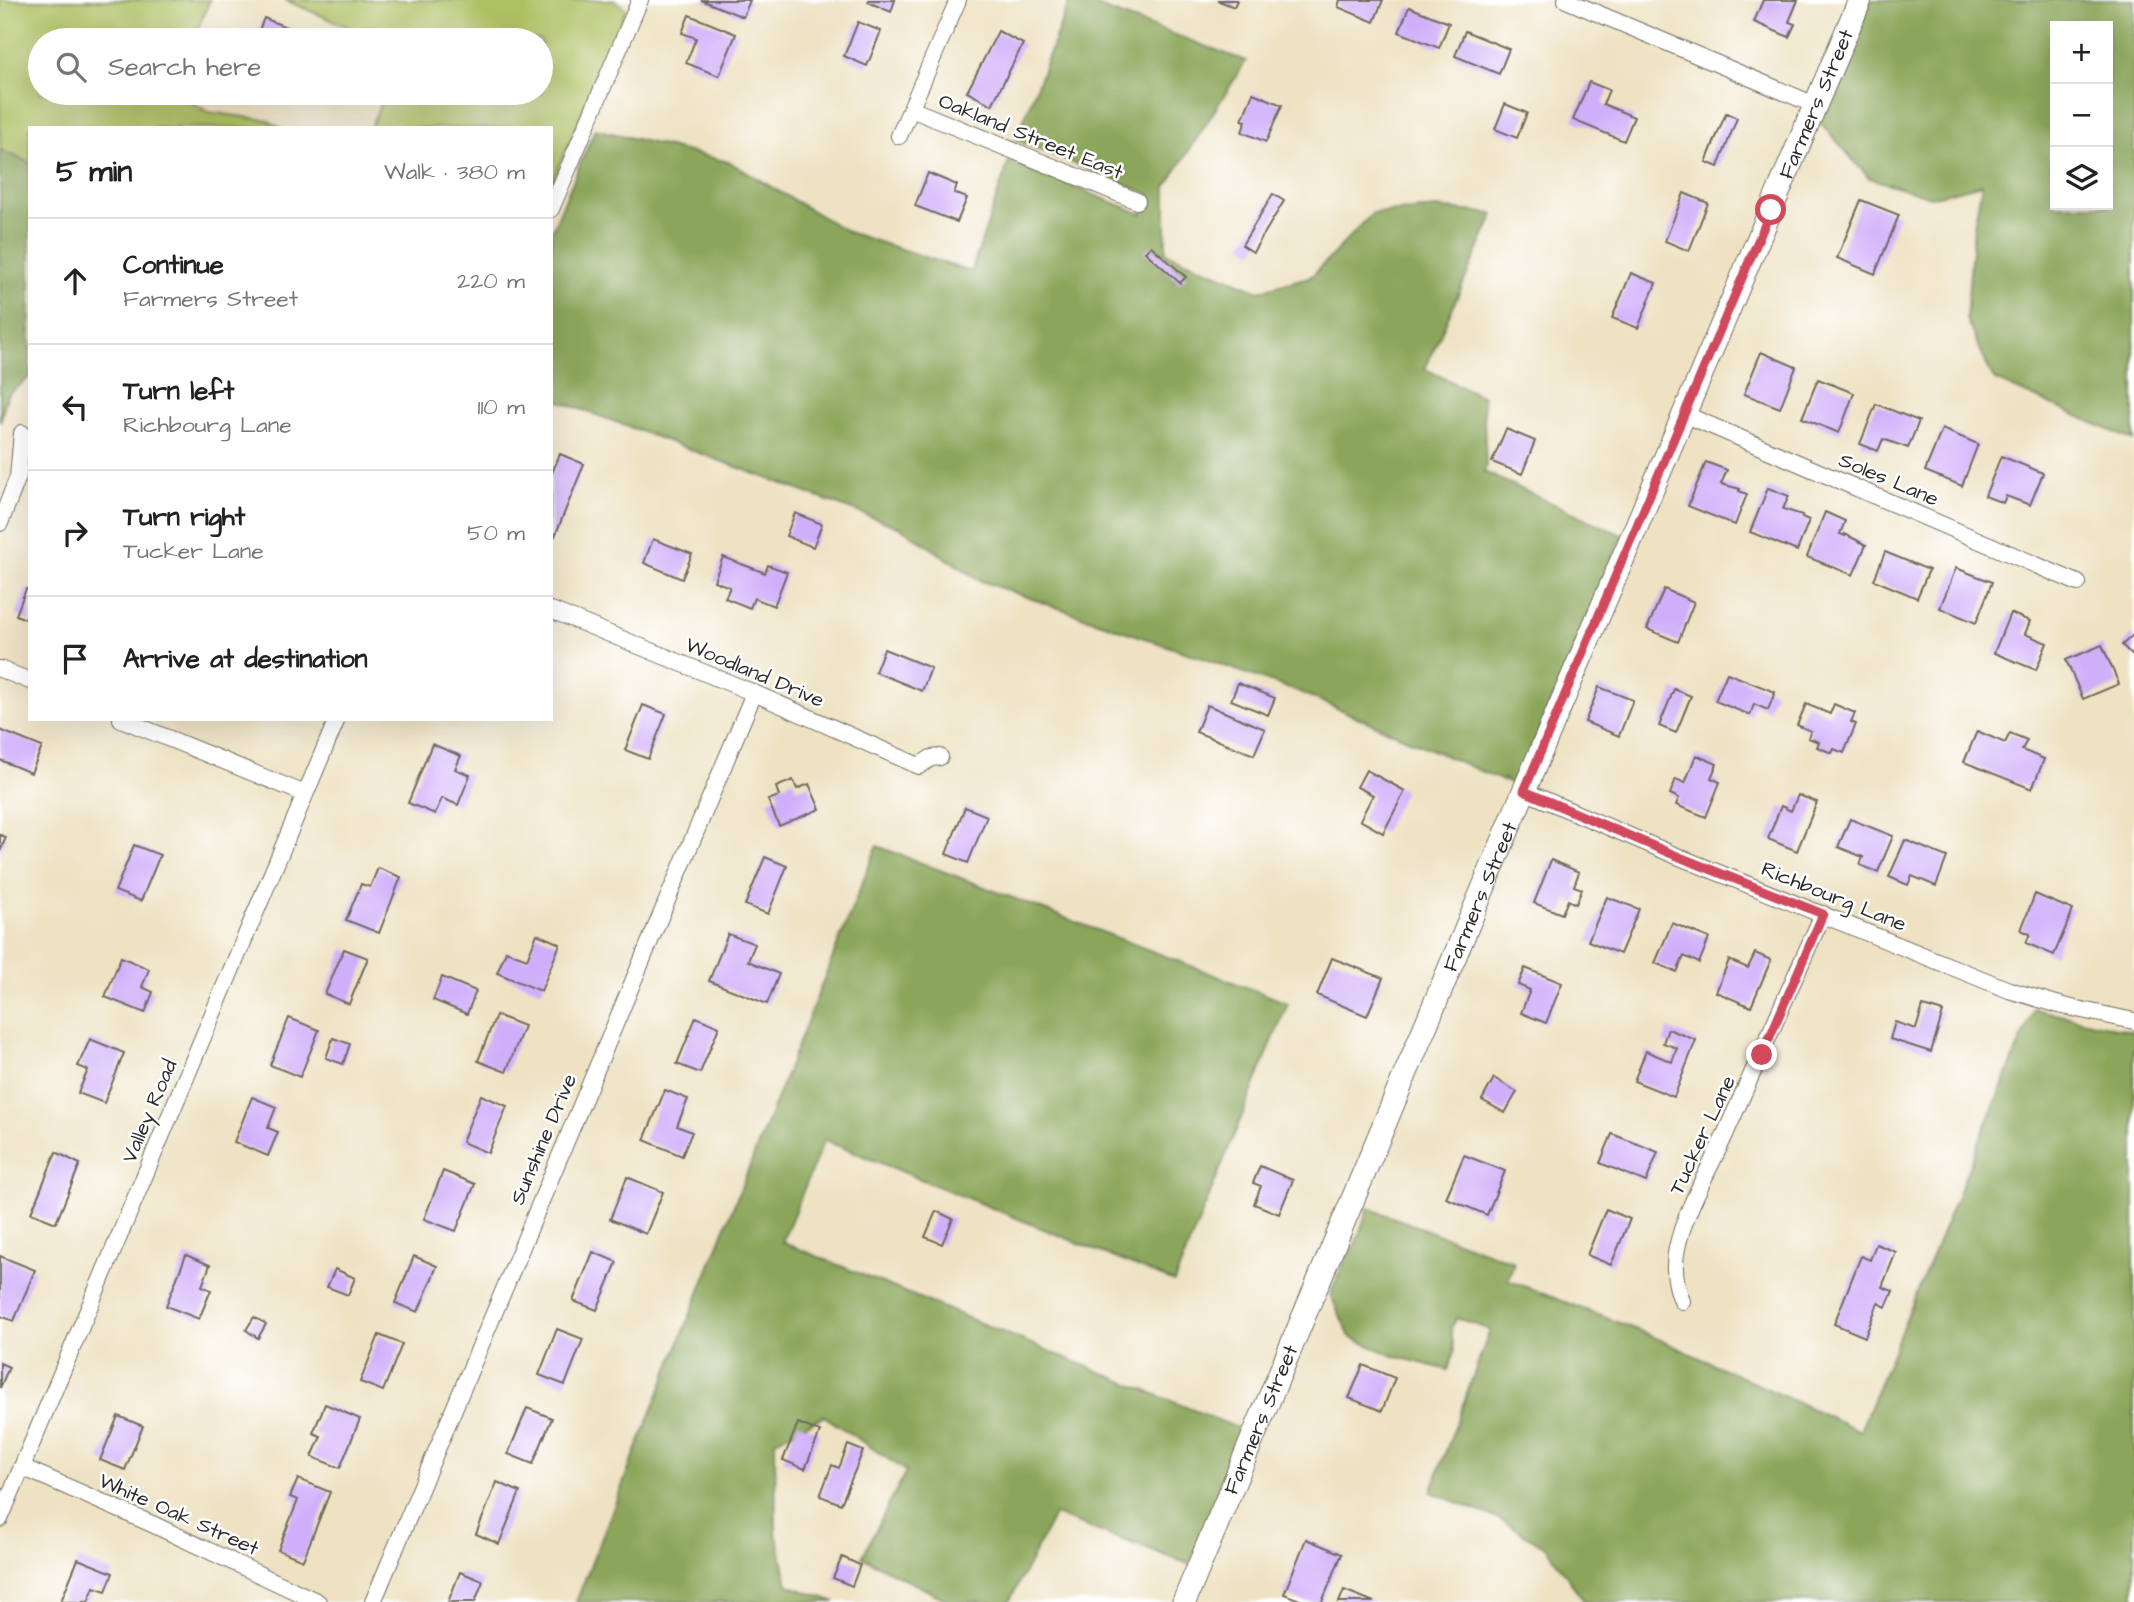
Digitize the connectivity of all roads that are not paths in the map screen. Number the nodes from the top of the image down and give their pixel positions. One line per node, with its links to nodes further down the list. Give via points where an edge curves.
1 (640, 0): 9 (street)
2 (958, 0): 6 (street)
3 (1566, 0): 5 (street)
4 (1860, 0): 5 (street, Farmers Street)
5 (1815, 106): 10 (street, Farmers Street)
6 (911, 109): 7 (street); 8 (street, Oakland Street East)
7 (899, 135)
8 (1137, 201)
9 (553, 204)
10 (1684, 414): 13 (street, Soles Lane); 21 (street, Farmers Street)
11 (22, 433): 12 (street, via 19,477)
12 (0, 523)
13 (2078, 583)
14 (553, 611): 17 (street, Woodland Drive)
15 (0, 669): 16 (street)
16 (28, 680)
17 (754, 693): 20 (street, Woodland Drive, via 909,764 919,766); 29 (street, Sunshine Drive)
18 (126, 721): 22 (street)
19 (336, 721): 22 (street, Valley Road)
20 (940, 757)
21 (1524, 791): 23 (street, Richbourg Lane); 30 (street, Farmers Street)
22 (305, 794): 26 (street, Valley Road)
23 (1823, 914): 24 (street, Richbourg Lane, via 2009,990); 25 (street, Tucker Lane, via 1677,1247 1674,1268)
24 (2134, 1021)
25 (1682, 1301)
26 (22, 1467): 27 (street, Valley Road); 28 (street, White Oak Street)
27 (0, 1519)
28 (318, 1602)
29 (373, 1602)
30 (1184, 1602)

